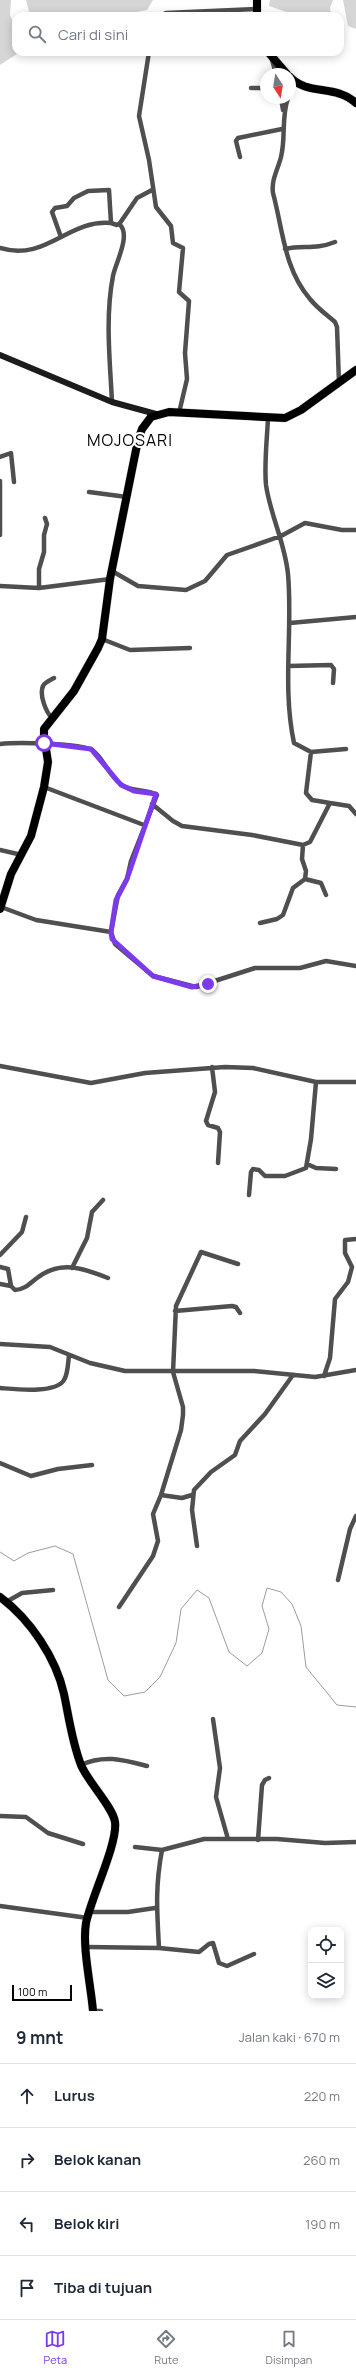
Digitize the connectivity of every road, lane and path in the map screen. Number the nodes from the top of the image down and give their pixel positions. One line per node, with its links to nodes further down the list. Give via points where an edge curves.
1 (257, 0): 2 (highway)
2 (256, 12)
3 (148, 56): 17 (street, via 138,112 151,166)
4 (271, 56): 6 (street)
5 (272, 56): 7 (highway)
6 (274, 68)
7 (282, 68)
8 (296, 82): 11 (highway, via 304,87 340,93)
9 (251, 88): 10 (street)
10 (260, 88)
11 (356, 103)
12 (282, 104): 14 (street)
13 (286, 104): 14 (street)
14 (283, 112): 15 (street)
15 (282, 129): 16 (street, via 238,138 236,141); 23 (street, via 281,158 272,189)
16 (240, 157)
17 (152, 190): 19 (street, via 136,198); 28 (street, via 158,210 171,226 172,243 182,246 184,250 179,290 188,301 185,353 187,380)
18 (111, 223): 19 (street); 20 (street, via 79,228); 20 (street, via 110,191 91,190 76,197 66,206 54,209 53,218)
19 (119, 224): 27 (street, via 123,229 122,252 112,277 109,334)
20 (61, 237): 22 (street, via 23,252)
21 (334, 242): 23 (street, via 313,248)
22 (0, 248)
23 (284, 249): 26 (street, via 292,271 304,292 335,322)
24 (0, 355): 27 (street)
25 (356, 370): 26 (highway)
26 (339, 383): 30 (highway, via 290,416)
27 (112, 402): 29 (street)
28 (179, 413): 29 (highway); 30 (highway)
29 (156, 414): 35 (highway, via 147,420 140,434)
30 (268, 418): 39 (street, via 266,485)
31 (0, 457): 33 (street, via 11,453)
32 (0, 481): 38 (street)
33 (14, 482)
34 (89, 492): 35 (street)
35 (127, 497): 40 (highway)
36 (46, 518): 42 (street)
37 (356, 530): 39 (street, via 342,530 307,522)
38 (0, 535)
39 (281, 536): 40 (street, via 227,555 205,581 186,590 138,586); 44 (street, via 288,572)
40 (111, 575): 42 (street); 45 (highway)
41 (0, 586): 42 (street)
42 (39, 588)
43 (356, 617): 44 (street)
44 (290, 623): 47 (street)
45 (102, 639): 46 (street, via 130,650); 50 (highway, via 74,691)
46 (190, 648)
47 (288, 666): 49 (street, via 331,665 334,669); 54 (street, via 288,694 294,744)
48 (54, 678): 50 (street, via 45,683 42,689 46,708)
49 (333, 683)
50 (52, 718): 51 (highway, via 44,729)
51 (44, 743): 52 (street); 55 (highway, via 48,762); 57 (street, via 91,749 121,785 134,791 156,794)
52 (0, 744)
53 (346, 749): 54 (street)
54 (311, 752): 56 (street, via 306,793 312,800)
55 (44, 787): 59 (street); 62 (highway, via 31,836)
56 (330, 803): 58 (street, via 349,806); 60 (street, via 310,842)
57 (152, 804): 59 (street); 60 (street, via 182,826)
58 (356, 814)
59 (144, 825): 67 (street, via 127,879 116,900)
60 (303, 845): 63 (street)
61 (0, 850): 62 (street)
62 (22, 855): 65 (highway, via 11,874)
63 (305, 879): 64 (street, via 321,883); 66 (street, via 293,888 283,915)
64 (326, 895)
65 (0, 908): 67 (street, via 36,920)
66 (260, 923)
67 (111, 932): 68 (street, via 115,944 153,976 196,987 255,968 300,968 326,961)
68 (356, 966)
69 (0, 1066): 70 (street, via 91,1083 145,1073)
70 (212, 1067): 71 (street, via 253,1068); 73 (street, via 215,1092 206,1121 220,1132)
71 (316, 1082): 72 (street); 74 (street)
72 (356, 1082)
73 (218, 1163)
74 (307, 1164): 75 (street, via 316,1168); 76 (street, via 304,1169 285,1176 264,1176 259,1170 253,1169)
75 (336, 1169)
76 (249, 1195)
77 (103, 1200): 83 (street, via 92,1212 87,1238)
78 (26, 1217): 80 (street, via 22,1232)
79 (356, 1239): 94 (street, via 345,1240 345,1253 352,1267 348,1282 335,1297 330,1358)
80 (0, 1255)
81 (238, 1264): 87 (street, via 201,1252 178,1301)
82 (0, 1267): 86 (street, via 8,1269)
83 (72, 1268): 84 (street, via 89,1270); 86 (street, via 48,1269 20,1290 15,1290)
84 (108, 1278)
85 (0, 1284): 86 (street)
86 (11, 1286)
87 (176, 1311): 88 (street, via 232,1306); 92 (street)
88 (240, 1313)
89 (0, 1344): 90 (street, via 44,1346)
90 (69, 1355): 92 (street, via 120,1371); 95 (street, via 65,1380 60,1384 38,1390)
91 (356, 1370): 94 (street)
92 (173, 1372): 93 (street, via 254,1371); 98 (street, via 183,1415)
93 (293, 1375): 94 (street); 99 (street, via 265,1414 240,1441 235,1455 197,1485)
94 (324, 1376)
95 (0, 1388)
96 (0, 1463): 97 (street, via 31,1476 58,1469)
97 (92, 1465)
98 (162, 1495): 99 (street, via 182,1498); 105 (street, via 153,1517 158,1541 153,1556)
99 (192, 1495): 101 (street)
100 (356, 1516): 102 (street, via 350,1529)
101 (197, 1546)
102 (338, 1580)
103 (53, 1590): 104 (street, via 22,1593)
104 (3, 1600): 107 (highway, via 34,1633 59,1677 73,1742)
105 (119, 1607)
106 (213, 1719): 111 (street, via 220,1768 216,1797)
107 (81, 1765): 108 (street, via 94,1759 105,1758 122,1759); 119 (highway, via 88,1780 108,1806 115,1823 114,1838)
108 (147, 1766)
109 (269, 1778): 112 (street, via 262,1785)
110 (0, 1816): 114 (street, via 26,1817 48,1833)
111 (228, 1839): 112 (street); 116 (street, via 196,1840)
112 (258, 1840): 113 (street)
113 (356, 1842)
114 (83, 1844)
115 (135, 1847): 116 (street)
116 (162, 1850): 118 (street)
117 (0, 1906): 119 (street)
118 (155, 1908): 119 (street); 121 (street)
119 (88, 1915): 120 (highway)
120 (87, 1947): 121 (street); 123 (highway)
121 (160, 1948): 122 (street, via 200,1952 213,1943 219,1963 227,1966)
122 (254, 1954)
123 (93, 2011): 124 (street)
124 (101, 2011)

